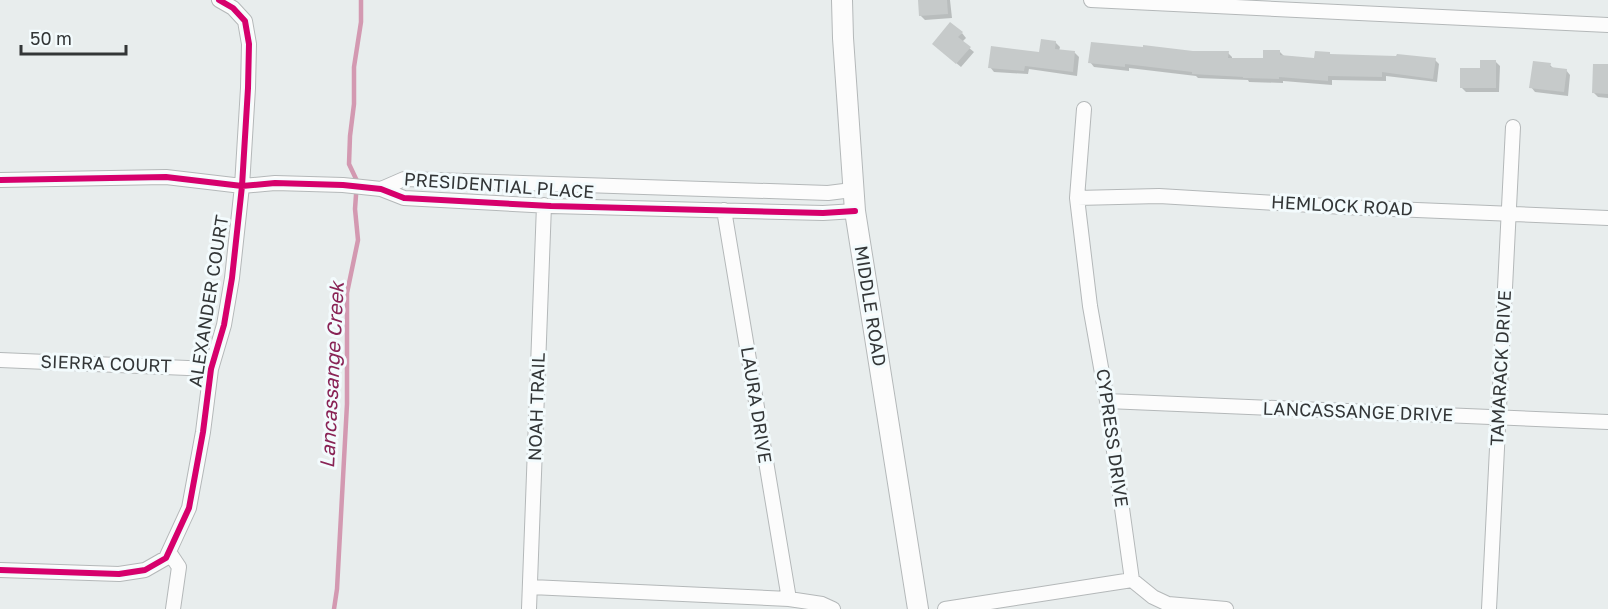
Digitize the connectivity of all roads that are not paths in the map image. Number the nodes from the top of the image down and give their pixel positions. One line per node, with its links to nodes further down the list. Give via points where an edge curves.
1 (219, 0): 8 (street, ALEXANDER COURT, via 245,21 249,44)
2 (842, 0): 10 (main road, MIDDLE ROAD)
3 (1091, 0): 4 (street)
4 (1608, 25)
5 (1084, 109): 11 (street, CYPRESS DRIVE)
6 (1513, 127): 15 (street, TAMARACK DRIVE)
7 (0, 180): 8 (street, PRESIDENTIAL PLACE, via 166,177)
8 (242, 186): 9 (street, PRESIDENTIAL PLACE, via 275,183); 18 (street, ALEXANDER COURT, via 224,328)
9 (381, 189): 10 (street, PRESIDENTIAL PLACE, via 404,179 828,193); 12 (street, PRESIDENTIAL PLACE, via 404,198)
10 (852, 190): 14 (main road, MIDDLE ROAD)
11 (1077, 198): 15 (street, HEMLOCK ROAD, via 1159,196); 19 (street, CYPRESS DRIVE)
12 (544, 205): 13 (street, PRESIDENTIAL PLACE); 25 (street, NOAH TRAIL)
13 (724, 210): 14 (street, PRESIDENTIAL PLACE); 26 (street, LAURA DRIVE)
14 (855, 211): 30 (main road, MIDDLE ROAD)
15 (1508, 214): 16 (street, HEMLOCK ROAD); 20 (street, TAMARACK DRIVE)
16 (1608, 219)
17 (0, 360): 18 (street, SIERRA COURT)
18 (212, 369): 22 (street, ALEXANDER COURT, via 189,508)
19 (1107, 401): 20 (street, LANCASSANGE DRIVE); 24 (street, CYPRESS DRIVE)
20 (1498, 418): 21 (street, LANCASSANGE DRIVE); 33 (street, TAMARACK DRIVE)
21 (1608, 422)
22 (167, 555): 23 (street, via 145,570 119,574); 27 (street, via 179,567)
23 (0, 570)
24 (1132, 580): 31 (street); 32 (street, via 1168,604)
25 (531, 587): 26 (street); 28 (street, NOAH TRAIL)
26 (789, 599): 29 (street)
27 (173, 609)
28 (529, 609)
29 (833, 609)
30 (918, 609)
31 (945, 609)
32 (1226, 609)
33 (1489, 609)

